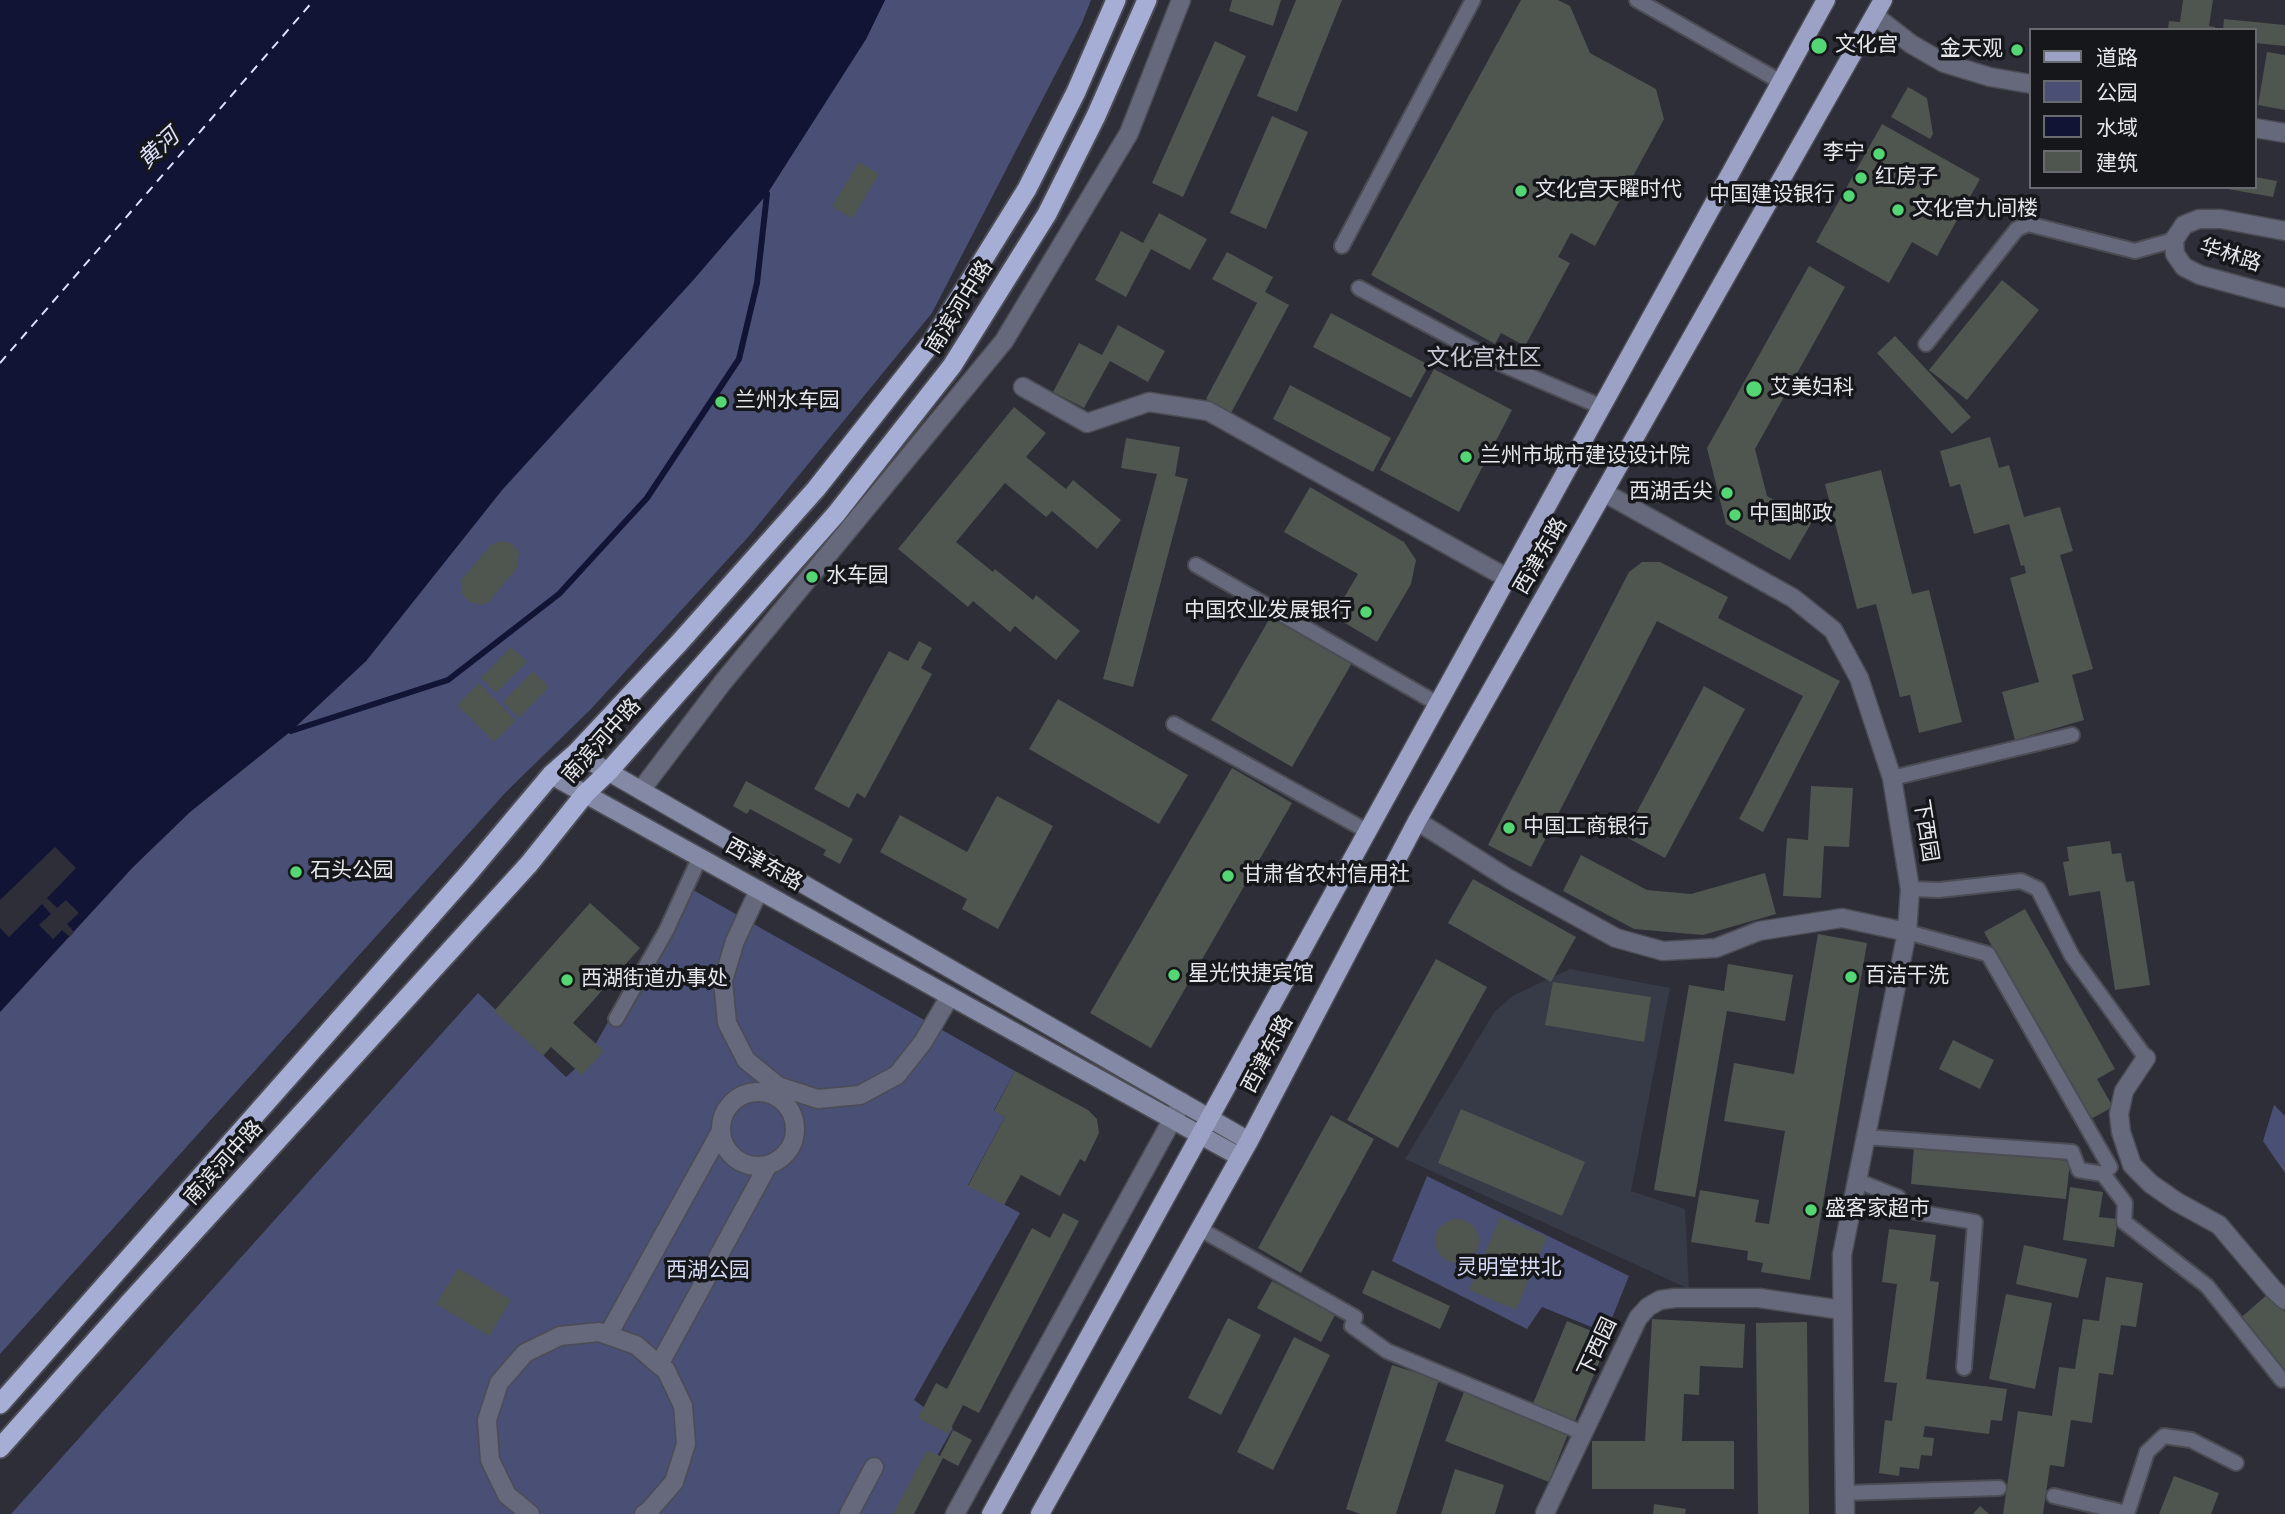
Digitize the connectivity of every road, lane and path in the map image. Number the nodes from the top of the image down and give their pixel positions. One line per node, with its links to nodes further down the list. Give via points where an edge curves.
1 (1116, 0): 26 (highway, 南滨河中路, via 1027,189 932,342 816,489)
2 (1147, 0): 27 (highway, 南滨河中路, via 1097,116 1047,214 952,366 836,514)
3 (1181, 0): 30 (street, via 1129,133 1004,341 731,672)
4 (1474, 0): 14 (lane)
5 (1637, 0): 8 (lane)
6 (1826, 0): 8 (main road, 西津东路)
7 (1879, 8): 9 (street, via 1911,44 1944,63); 20 (main road, 西津东路)
8 (1781, 82): 19 (main road, 西津东路)
9 (2030, 85)
10 (2257, 128): 11 (street)
11 (2285, 134)
12 (2285, 231): 13 (street, 华林路, via 2199,219 2184,225)
13 (2174, 240): 16 (street, 华林路, via 2175,254 2184,267); 17 (lane, via 2135,251 2028,224 2017,229)
14 (1342, 246)
15 (1359, 288): 19 (lane, via 1499,363)
16 (2285, 298)
17 (1926, 344)
18 (1023, 387): 22 (street, via 1087,423 1149,402 1208,411)
19 (1602, 407): 22 (main road, 西津东路)
20 (1605, 493): 29 (street, 下西园, via 1793,598 1833,630 1859,678); 32 (main road, 西津东路)
21 (1196, 565): 23 (lane)
22 (1507, 578): 23 (main road, 西津东路)
23 (1438, 704): 33 (main road, 西津东路)
24 (1174, 724): 33 (lane)
25 (2072, 734): 29 (lane)
26 (576, 753): 27 (main road, 西津东路); 28 (highway, 南滨河中路)
27 (608, 772): 30 (main road, 西津东路); 31 (highway, 南滨河中路)
28 (551, 775): 31 (main road, 西津东路); 59 (highway, 南滨河中路)
29 (1892, 778): 35 (street, 下西园)
30 (641, 790): 42 (main road, 西津东路)
31 (585, 794): 34 (main road, 西津东路); 61 (highway, 南滨河中路, via 529,864)
32 (1418, 821): 37 (street, via 1509,879 1616,938 1663,951 1716,948 1759,931 1842,918); 48 (main road, 西津东路)
33 (1367, 831): 43 (main road, 西津东路)
34 (700, 858): 36 (main road, 西津东路); 39 (lane, via 667,932)
35 (1910, 889): 37 (street, 下西园); 40 (lane, via 2021,881 2038,889 2072,956)
36 (759, 890): 38 (main road, 西津东路); 41 (street, via 735,941 723,981 727,1023 746,1060)
37 (1907, 932): 47 (street, 下西园); 50 (lane, via 1988,954 2110,1167)
38 (950, 996): 41 (street, via 897,1075 860,1095 818,1099); 44 (main road, 西津东路)
39 (616, 1019)
40 (2146, 1058): 53 (street, via 2124,1091 2119,1114 2132,1165 2177,1202 2219,1225)
41 (777, 1092): 45 (street, via 735,1100 726,1111); 49 (street, via 794,1119 795,1133 781,1158)
42 (1181, 1102): 43 (main road, 西津东路); 44 (street)
43 (1209, 1118): 46 (main road, 西津东路); 48 (main road, 西津东路)
44 (1172, 1119): 46 (main road, 西津东路); 72 (street)
45 (721, 1131): 49 (street, via 729,1153 740,1162); 55 (street)
46 (1200, 1135): 48 (main road, 西津东路); 73 (main road, 西津东路)
47 (1865, 1137): 50 (lane, via 2072,1152 2079,1170); 51 (street, 下西园)
48 (1245, 1149): 52 (main road, 西津东路)
49 (768, 1165): 56 (street)
50 (2104, 1174): 58 (lane, via 2125,1203 2124,1222 2207,1286)
51 (1858, 1181): 54 (street, 下西园, via 1842,1255); 57 (lane, via 1898,1196 1916,1212 1975,1223)
52 (1199, 1229): 60 (lane, via 1355,1317 1352,1326 1387,1351); 74 (main road, 西津东路)
53 (2285, 1300)
54 (1842, 1310): 60 (street, 下西园, via 1759,1297 1660,1300 1638,1318); 65 (street, 下西园)
55 (608, 1335): 56 (street, via 636,1345); 69 (street, via 560,1336 525,1353 499,1383 487,1420 490,1460 508,1495)
56 (659, 1365): 70 (street, via 666,1370 683,1406 686,1444 674,1482)
57 (1964, 1368)
58 (2282, 1380)
59 (0, 1404)
60 (1583, 1433): 67 (street, 下西园)
61 (0, 1448)
62 (2236, 1463): 68 (lane, via 2191,1440 2164,1436 2147,1452)
63 (874, 1467): 71 (street)
64 (1999, 1489): 65 (lane)
65 (1845, 1493): 75 (street, 下西园)
66 (2054, 1496): 68 (lane)
67 (1545, 1513)
68 (2127, 1513)
69 (530, 1514)
70 (644, 1514)
71 (849, 1514)
72 (955, 1514)
73 (991, 1514)
74 (1041, 1514)
75 (1845, 1514)

